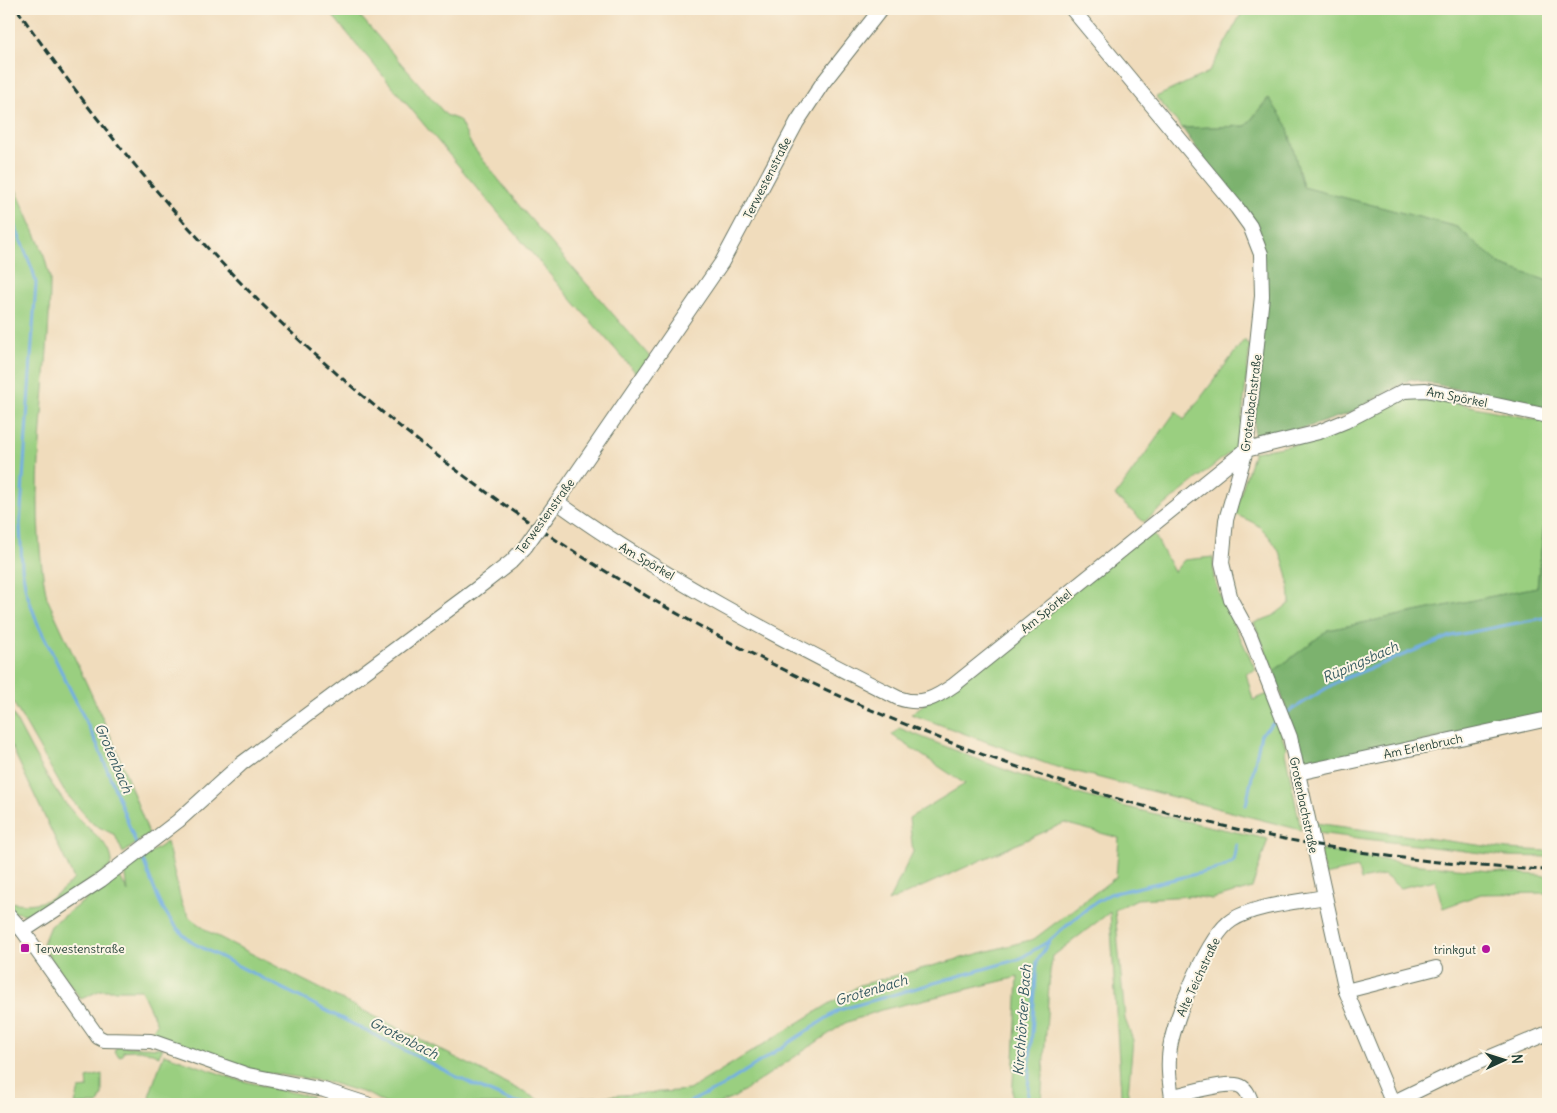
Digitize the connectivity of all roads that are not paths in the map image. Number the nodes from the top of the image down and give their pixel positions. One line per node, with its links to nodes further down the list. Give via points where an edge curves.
1 (880, 9): 5 (street, Terwestenstraße, via 797,122 722,262)
2 (1072, 9): 4 (street, Grotenbachstraße, via 1237,208 1256,239 1263,270 1262,296)
3 (1548, 416): 4 (street, Am Spörkel, via 1426,390 1404,391 1319,432)
4 (1246, 450): 5 (street, Am Spörkel, via 954,684 935,698 918,702 898,698 808,653 606,537); 7 (street, Grotenbachstraße, via 1226,520 1222,563 1231,600 1250,635 1290,737)
5 (557, 502): 10 (street, Terwestenstraße, bridge, via 511,562 241,764 178,821 76,899)
6 (1548, 719): 7 (street, Am Erlenbruch)
7 (1298, 773): 8 (street, Grotenbachstraße)
8 (1325, 897): 12 (street, Grotenbachstraße); 14 (street, Alte Teichstraße, via 1244,914 1225,925 1218,934 1193,982 1172,1034 1168,1066)
9 (9, 915): 10 (street)
10 (23, 931): 15 (street, via 98,1037 104,1040 151,1041 248,1075 324,1090)
11 (1436, 968): 12 (street)
12 (1346, 991): 17 (street, Grotenbachstraße)
13 (1548, 1033): 17 (street, via 1462,1069)
14 (1173, 1100): 16 (street, via 1232,1084 1242,1086)
15 (367, 1104)
16 (1252, 1104)
17 (1393, 1104)

